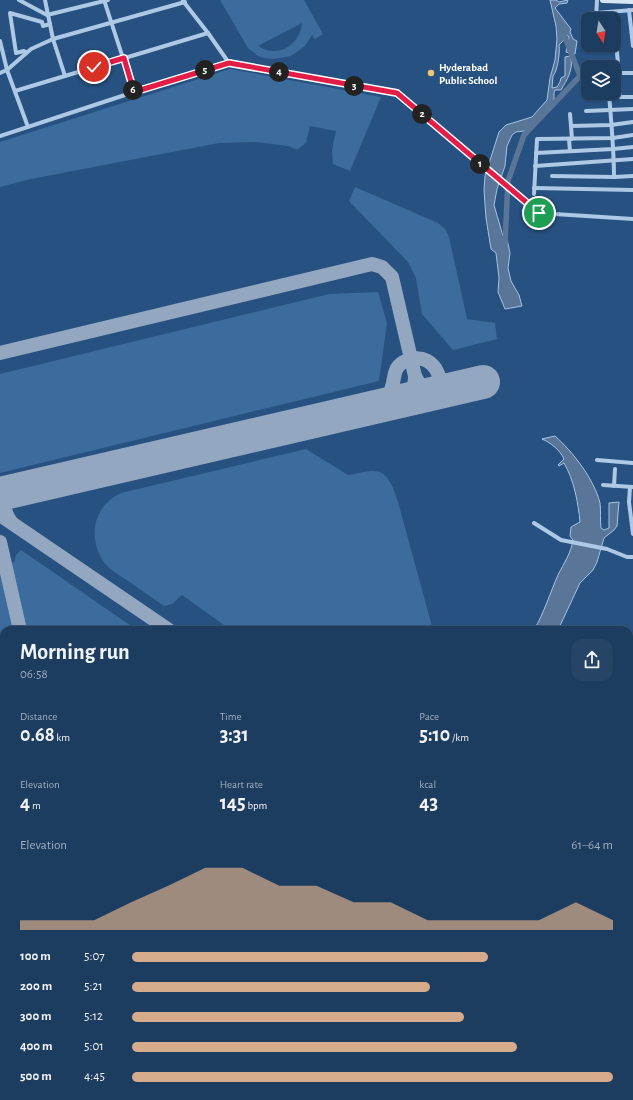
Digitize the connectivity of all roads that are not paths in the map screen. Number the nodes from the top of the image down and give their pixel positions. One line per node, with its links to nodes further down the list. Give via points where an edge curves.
1 (19, 0): 11 (street)
2 (45, 0): 11 (street)
3 (105, 0): 11 (street); 13 (street)
4 (597, 0): 9 (street)
5 (603, 0): 7 (street)
6 (183, 1): 13 (street); 14 (street)
7 (633, 1)
8 (631, 10): 10 (street); 17 (street)
9 (596, 12)
10 (608, 12)
11 (47, 15): 12 (street)
12 (50, 24): 15 (street); 18 (street, via 43,26 42,22 10,13 16,53)
13 (112, 24): 15 (street); 19 (street)
14 (208, 33): 19 (street); 20 (street)
15 (54, 39): 18 (street); 25 (street)
16 (0, 41): 21 (street)
17 (633, 46)
18 (26, 53): 21 (street)
19 (124, 58): 25 (street); 27 (street)
20 (229, 63): 27 (street); 56 (street, via 397,93 539,213)
21 (7, 70): 22 (street); 26 (street)
22 (0, 73)
23 (621, 73): 24 (street)
24 (633, 73)
25 (65, 76): 26 (street)
26 (15, 91): 38 (street)
27 (134, 92): 38 (street)
28 (621, 97): 29 (street)
29 (633, 97)
30 (610, 100): 32 (street)
31 (633, 109): 32 (street)
32 (611, 110): 33 (street); 36 (street)
33 (586, 111)
34 (570, 114): 37 (street)
35 (633, 122): 36 (street)
36 (611, 124): 37 (street); 41 (street)
37 (571, 126): 42 (street)
38 (28, 127): 40 (street)
39 (633, 135): 41 (street)
40 (0, 136)
41 (613, 138): 42 (street); 44 (street)
42 (570, 139): 45 (street); 46 (street, via 537,139)
43 (633, 147): 44 (street)
44 (613, 149): 45 (street); 48 (street)
45 (570, 151): 46 (street)
46 (536, 152): 49 (street)
47 (633, 159): 48 (street)
48 (614, 161): 49 (street); 52 (street)
49 (535, 166): 53 (street)
50 (552, 176): 52 (street)
51 (633, 176): 52 (street)
52 (614, 177)
53 (534, 188): 54 (street); 55 (street)
54 (633, 190)
55 (534, 194)
56 (633, 219)
57 (597, 460): 58 (street)
58 (633, 463)
59 (615, 469): 61 (street)
60 (603, 485): 61 (street)
61 (614, 486): 62 (street)
62 (631, 487): 64 (street, via 629,502)
63 (534, 523): 66 (street, via 561,540)
64 (633, 528): 65 (street)
65 (633, 534)
66 (633, 557)

